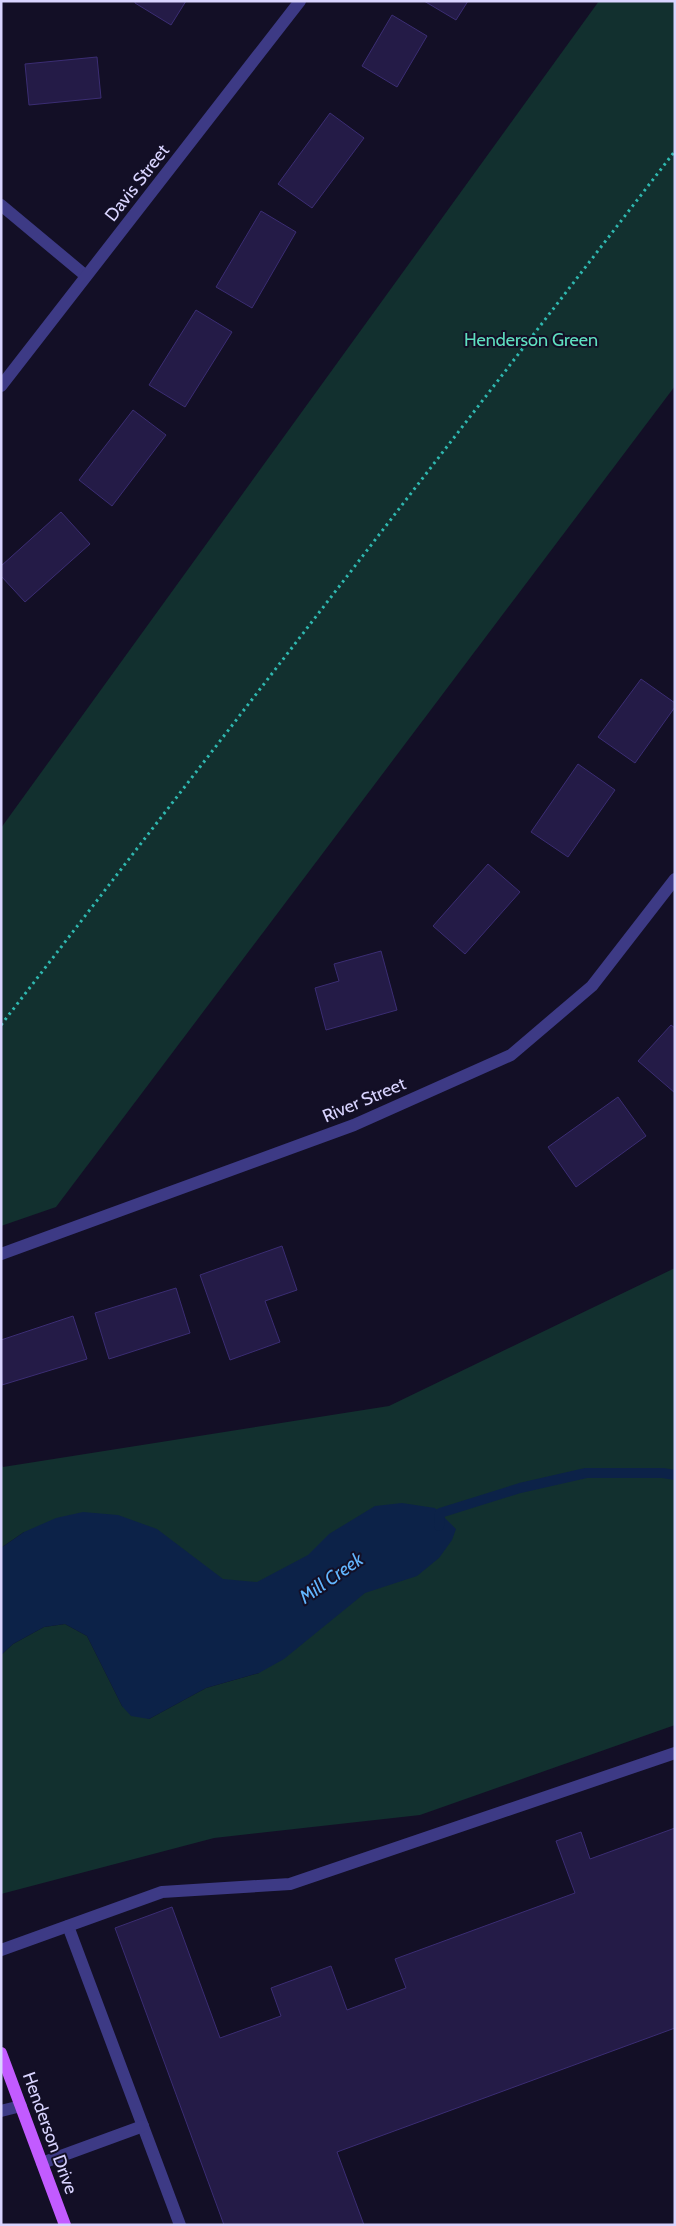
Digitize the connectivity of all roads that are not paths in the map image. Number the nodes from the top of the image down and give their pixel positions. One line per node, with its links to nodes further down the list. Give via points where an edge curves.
1 (300, 1): 3 (street, Davis Street)
2 (1, 205): 3 (street)
3 (86, 276): 4 (street, Davis Street)
4 (1, 386)
5 (675, 879): 6 (street, River Street, via 592,986 511,1055 354,1125)
6 (1, 1254)
7 (675, 1752): 8 (street, via 290,1884 162,1892)
8 (68, 1926): 9 (street); 13 (street)
9 (1, 1950)
10 (1, 2053): 11 (main road, Henderson Drive)
11 (21, 2106): 12 (street); 14 (main road, Henderson Drive)
12 (1, 2111)
13 (143, 2126): 14 (street); 16 (street)
14 (42, 2163): 15 (main road, Henderson Drive)
15 (65, 2225)
16 (180, 2225)

